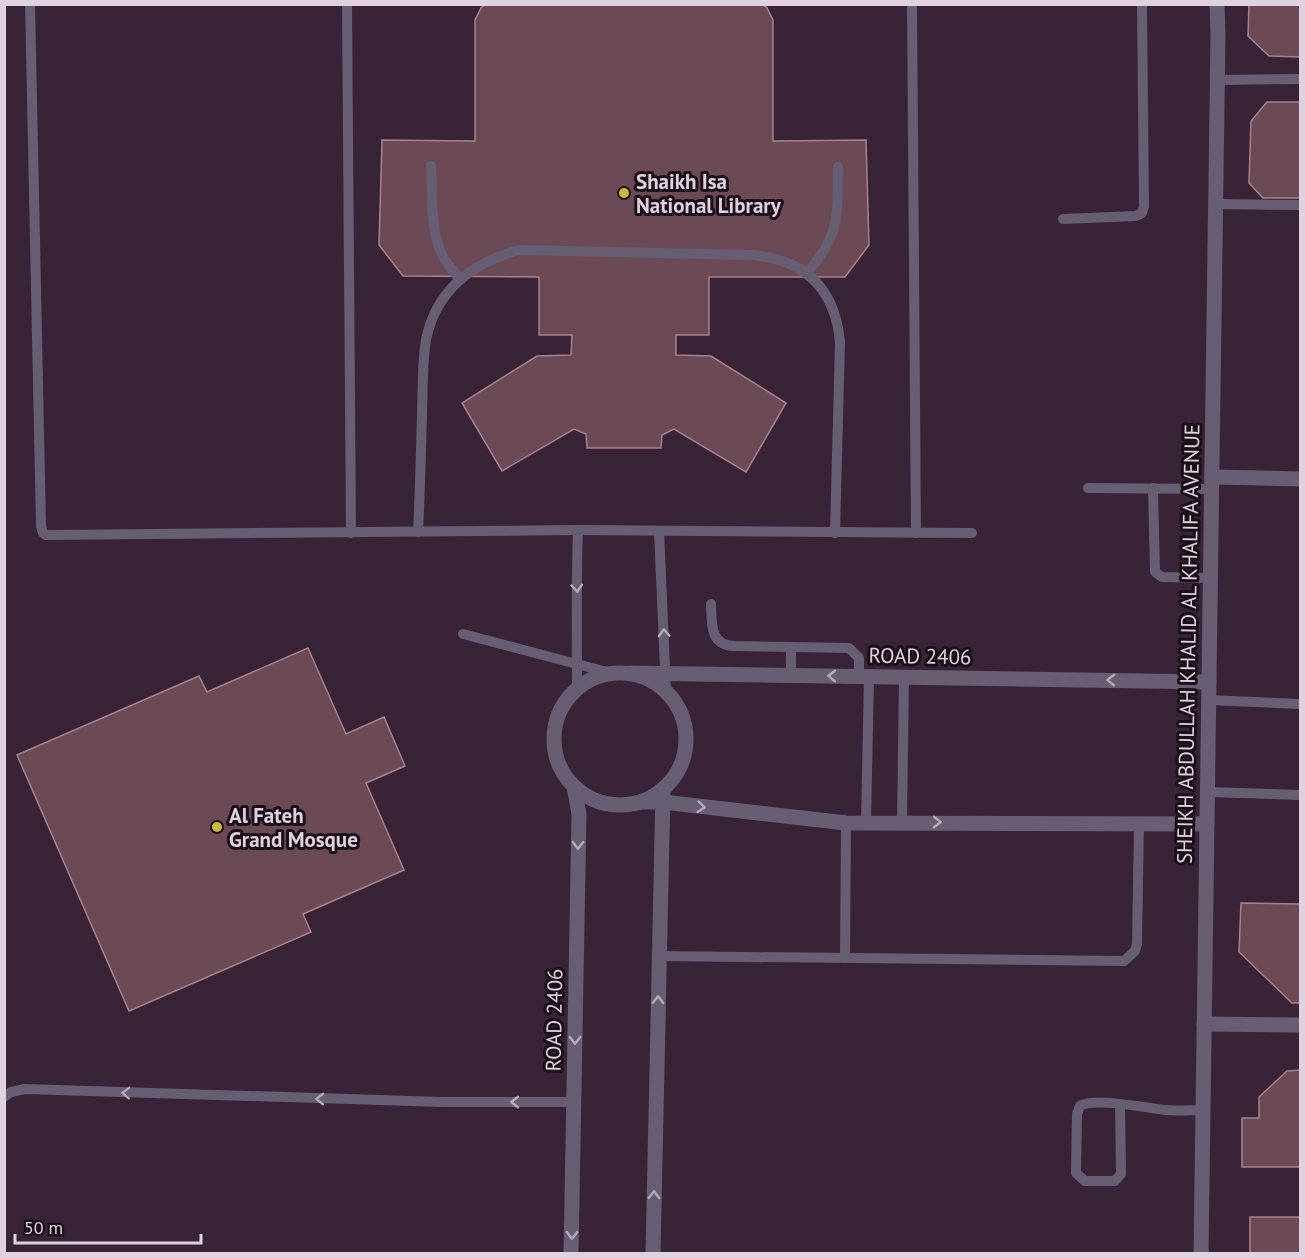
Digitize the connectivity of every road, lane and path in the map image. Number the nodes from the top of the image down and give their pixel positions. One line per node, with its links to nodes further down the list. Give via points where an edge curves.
1 (30, 4): 23 (lane, via 43,533)
2 (347, 4): 23 (lane)
3 (912, 4): 26 (lane)
4 (1142, 4): 14 (lane, via 1142,213)
5 (1217, 4): 7 (street, SHEIKH ABDULLAH KHALID AL KHALIFA AVENUE)
6 (1228, 4): 7 (street, SHEIKH ABDULLAH KHALID AL KHALIFA AVENUE)
7 (1218, 34): 9 (street, SHEIKH ABDULLAH KHALID AL KHALIFA AVENUE)
8 (1300, 79): 9 (lane)
9 (1218, 80): 12 (street, SHEIKH ABDULLAH KHALID AL KHALIFA AVENUE)
10 (431, 166): 16 (lane, via 437,242 446,263)
11 (838, 167): 15 (lane, via 833,233 823,255)
12 (1216, 204): 13 (lane); 18 (street, SHEIKH ABDULLAH KHALID AL KHALIFA AVENUE)
13 (1300, 205)
14 (1063, 219)
15 (807, 273): 16 (lane, via 782,260 753,255 519,250 478,265); 25 (lane, via 832,303 838,322)
16 (460, 279): 24 (lane, via 438,307 426,341)
17 (1300, 479): 18 (street)
18 (1212, 483): 20 (lane); 28 (street, SHEIKH ABDULLAH KHALID AL KHALIFA AVENUE)
19 (1088, 488): 20 (lane)
20 (1153, 488): 28 (lane, via 1155,572 1162,577)
21 (578, 530): 22 (lane); 24 (lane); 32 (lane, one-way to 32)
22 (659, 531): 25 (lane); 35 (lane, one-way to 22)
23 (351, 532): 24 (lane)
24 (418, 532)
25 (835, 532): 26 (lane)
26 (916, 533): 27 (lane)
27 (972, 533)
28 (1211, 578): 39 (street, SHEIKH ABDULLAH KHALID AL KHALIFA AVENUE)
29 (711, 604): 31 (lane, via 713,634 722,644)
30 (463, 634): 32 (lane)
31 (791, 647): 36 (lane); 37 (lane, via 849,648 859,658)
32 (577, 664): 33 (lane); 40 (lane)
33 (611, 673): 34 (street); 40 (street)
34 (630, 673): 35 (street, ROAD 2406); 41 (street, via 650,680)
35 (666, 674): 36 (street, ROAD 2406); 41 (lane)
36 (790, 675): 37 (street, ROAD 2406, one-way to 36)
37 (864, 677): 38 (street, ROAD 2406); 48 (lane)
38 (904, 677): 39 (street, ROAD 2406, one-way to 38); 49 (lane)
39 (1209, 682): 42 (street, SHEIKH ABDULLAH KHALID AL KHALIFA AVENUE)
40 (577, 688): 44 (street, via 562,705 554,737 561,770)
41 (666, 692): 47 (street, via 678,706 687,742 684,760)
42 (1209, 700): 43 (lane); 45 (street, SHEIKH ABDULLAH KHALID AL KHALIFA AVENUE)
43 (1300, 704)
44 (574, 787): 47 (street, via 589,798 625,806); 58 (street, ROAD 2406, one-way to 58, via 579,814)
45 (1208, 792): 46 (lane); 51 (street, SHEIKH ABDULLAH KHALID AL KHALIFA AVENUE)
46 (1300, 795)
47 (663, 796): 50 (street, one-way to 50); 53 (street)
48 (867, 822): 49 (street); 50 (street)
49 (902, 822): 52 (street, one-way to 52)
50 (846, 823): 54 (lane)
51 (1206, 824): 52 (street); 55 (street, SHEIKH ABDULLAH KHALID AL KHALIFA AVENUE)
52 (1139, 825): 54 (lane, via 1137,944 1124,961)
53 (659, 956): 54 (lane); 62 (street, one-way to 53)
54 (845, 958)
55 (1204, 1024): 56 (street); 60 (street, SHEIKH ABDULLAH KHALID AL KHALIFA AVENUE)
56 (1300, 1025)
57 (4, 1097): 58 (lane, one-way to 57, via 25,1089)
58 (574, 1102): 61 (street, ROAD 2406, one-way to 61)
59 (1120, 1104): 59 (lane, via 1084,1103 1077,1110 1076,1173 1085,1181 1115,1181 1121,1174); 60 (lane)
60 (1203, 1110): 63 (street, SHEIKH ABDULLAH KHALID AL KHALIFA AVENUE)
61 (572, 1254)
62 (653, 1254)
63 (1201, 1254)

